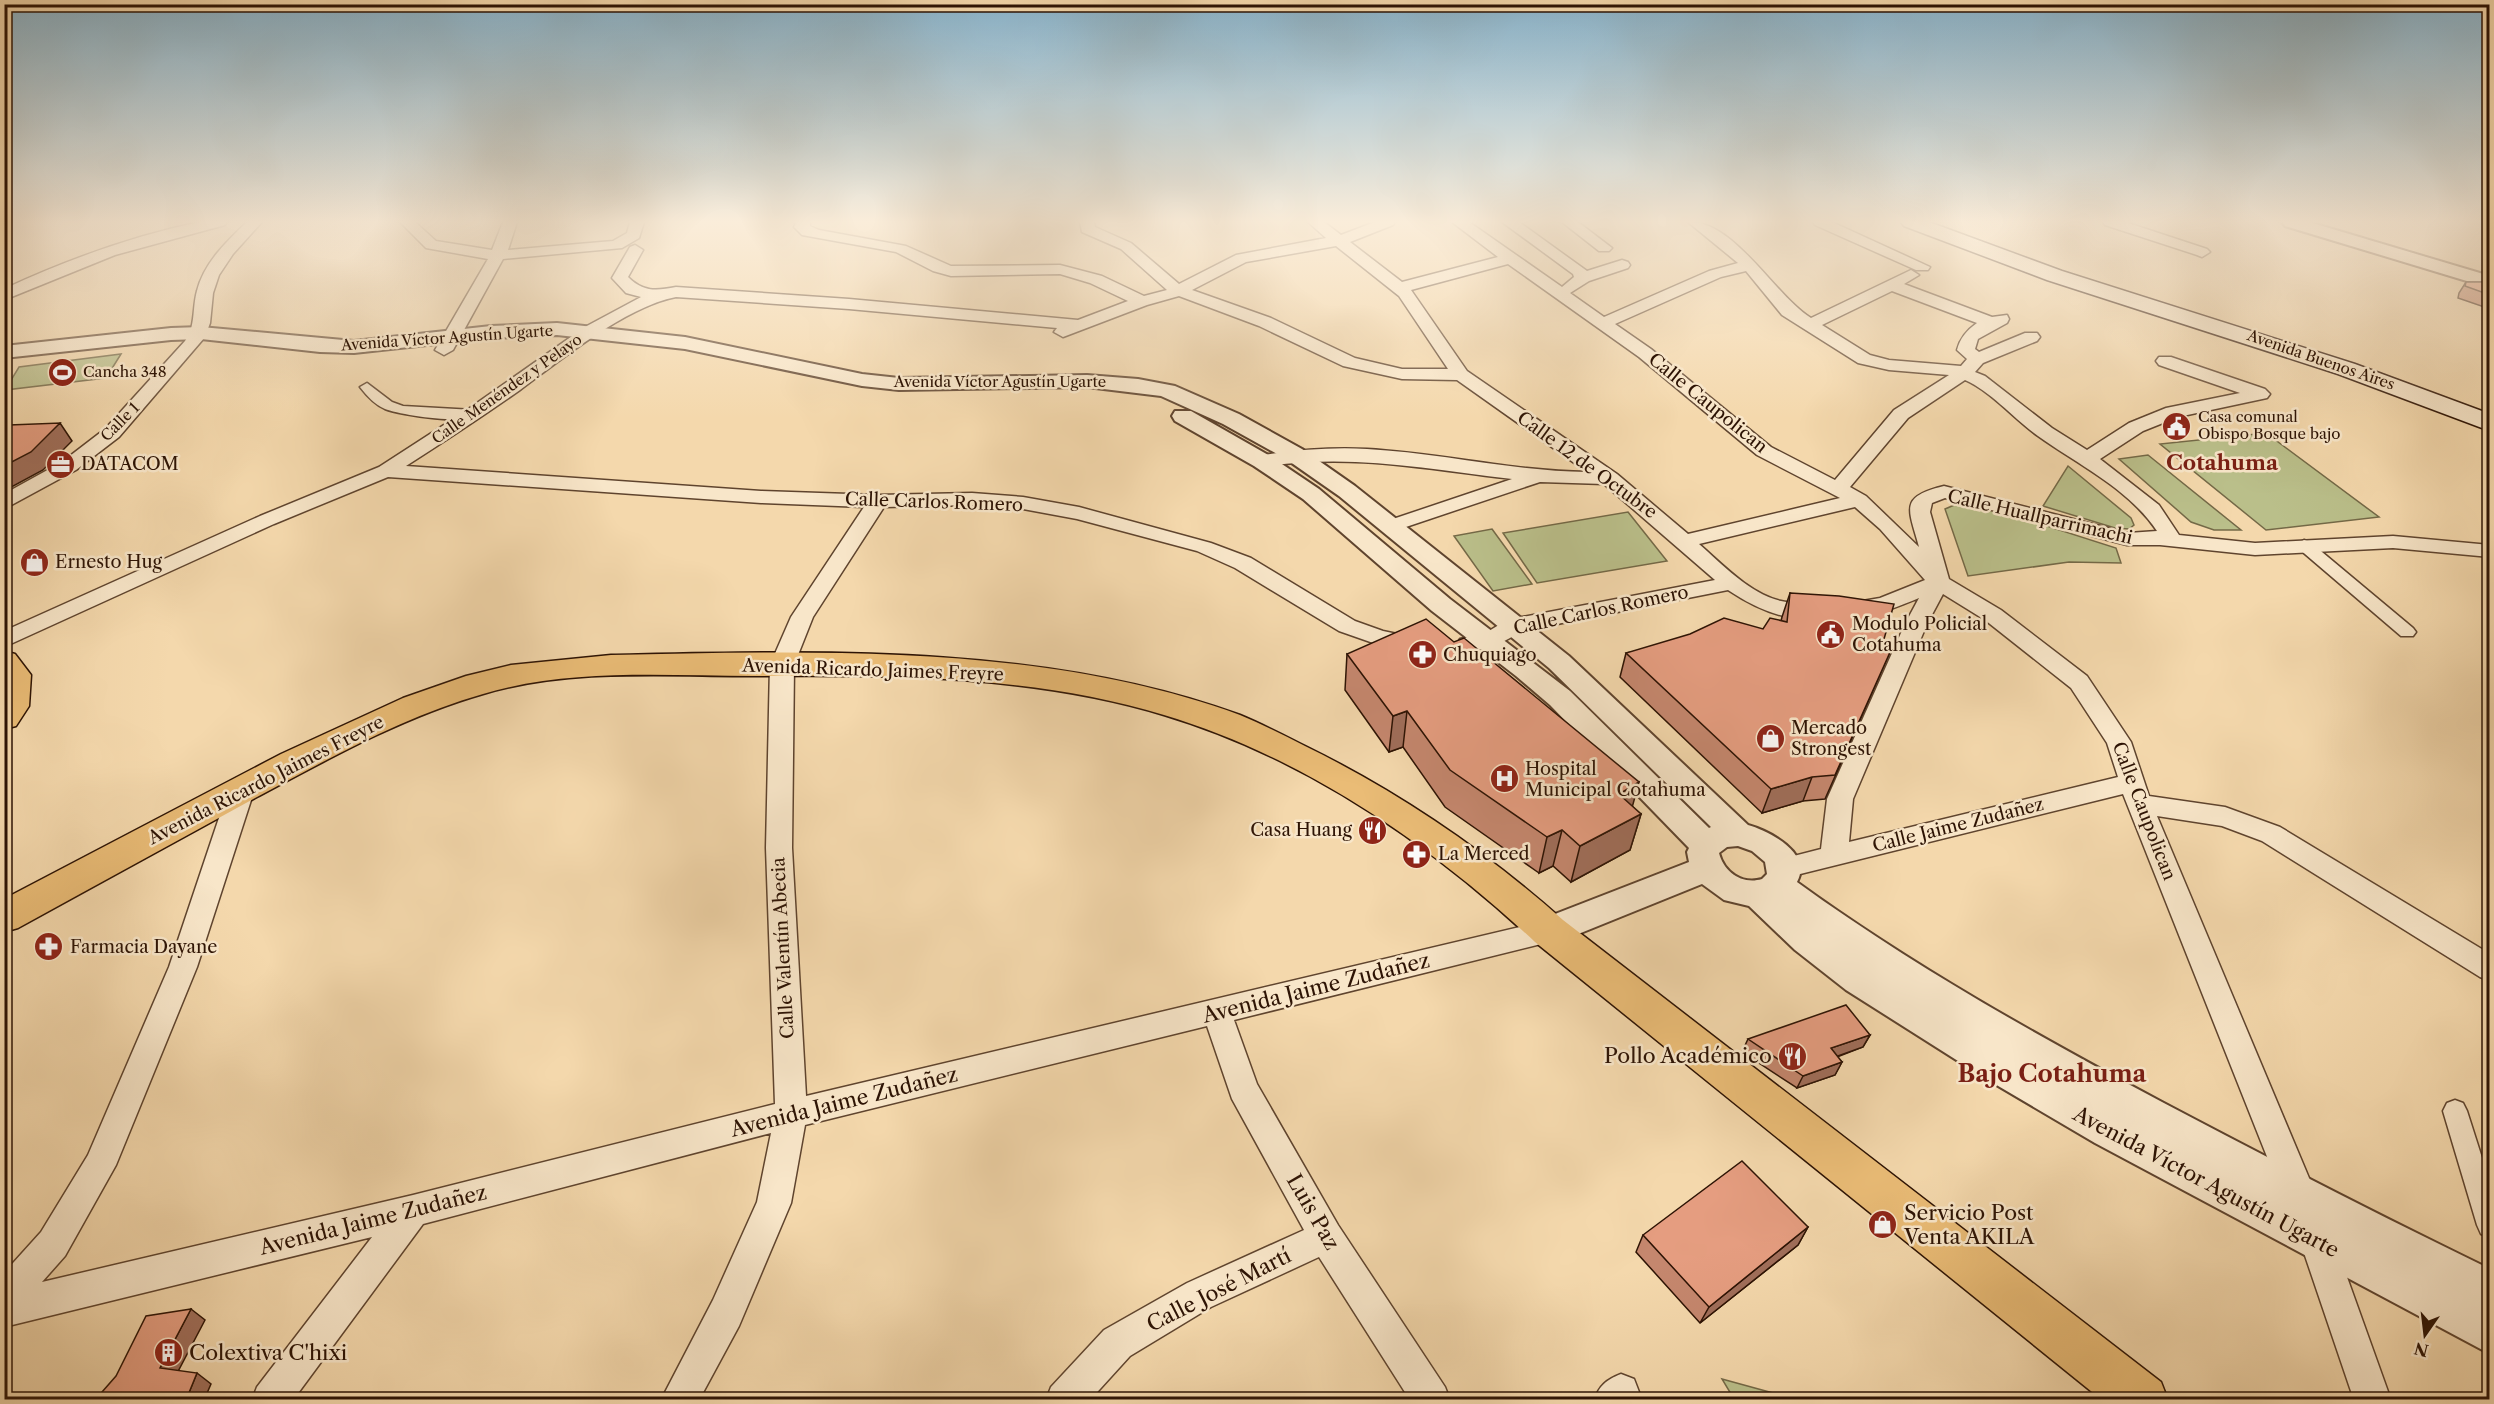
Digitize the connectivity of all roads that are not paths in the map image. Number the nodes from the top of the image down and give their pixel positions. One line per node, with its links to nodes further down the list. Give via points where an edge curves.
1 (20, 288): 18 (street)
2 (206, 288): 28 (street)
3 (479, 288): 29 (street)
4 (630, 288): 20 (street)
5 (1113, 288): 21 (street)
6 (1175, 288): 17 (street)
7 (1183, 288): 17 (street)
8 (1399, 288): 34 (street, Calle 12 de Octubre)
9 (1550, 288): 19 (street, Calle Caupolican)
10 (1571, 288): 19 (street)
11 (1685, 288): 22 (street)
12 (1769, 288): 24 (street, Calle Huallparrimachi, via 1788,311)
13 (1886, 288): 24 (street)
14 (1898, 288): 33 (street, via 1997,321 1973,332 1967,340)
15 (2095, 288): 38 (main road, Avenida Buenos Aires, via 2373,376)
16 (2139, 288): 36 (main road, Avenida Buenos Aires, via 2387,370)
17 (1178, 290): 21 (street); 34 (street, via 1265,322 1349,362 1402,374)
18 (4, 294)
19 (1561, 295): 22 (street, Calle Caupolican)
20 (655, 296): 23 (street, Calle Menéndez y Pelayo, via 676,292); 27 (street, Calle Menéndez y Pelayo)
21 (1142, 301): 23 (street)
22 (1604, 324): 45 (street, Calle Caupolican, via 1646,353 1764,451)
23 (1078, 325): 25 (street)
24 (1810, 325): 33 (street, Calle Huallparrimachi, via 1864,359 1888,365)
25 (1055, 336)
26 (2031, 337): 33 (street)
27 (582, 338): 29 (street, Avenida Víctor Agustín Ugarte, via 529,329); 37 (street, Calle Menéndez y Pelayo); 39 (street, Avenida Víctor Agustín Ugarte, via 735,351 862,380 899,384 1087,381 1138,385 1195,402); 41 (street, Avenida Víctor Agustín Ugarte, via 875,398 1079,395 1133,399 1174,411)
28 (196, 339): 29 (street, Avenida Víctor Agustín Ugarte, via 320,346); 30 (street, Avenida Víctor Agustín Ugarte, via 130,338); 32 (street, Avenida Víctor Agustín Ugarte); 47 (street, Calle 1, via 112,433 69,466)
29 (447, 343)
30 (4, 352)
31 (2165, 361): 40 (street, via 2261,394 2173,412 2136,427)
32 (4, 363)
33 (1971, 366): 40 (street, Calle Huallparrimachi, via 2045,432); 45 (street, via 1901,414)
34 (1461, 375): 44 (street, Calle 12 de Octubre)
35 (367, 387): 37 (street, via 381,403 396,410)
36 (2490, 410)
37 (474, 414): 42 (street, Calle Menéndez y Pelayo)
38 (2490, 423)
39 (1294, 454): 41 (street); 43 (street, via 1343,452); 48 (street, Avenida Víctor Agustín Ugarte)
40 (2087, 458): 49 (street, Calle Huallparrimachi, via 2152,509 2169,534)
41 (1262, 461): 58 (street, Avenida Víctor Agustín Ugarte, via 1311,494 1441,605)
42 (386, 471): 46 (street, Calle Carlos Romero, via 761,497); 57 (street, Calle Menéndez y Pelayo, via 267,520)
43 (1541, 476): 44 (street); 48 (street)
44 (1610, 478): 50 (street, Calle 12 de Octubre)
45 (1848, 495): 50 (street); 53 (street, Calle Caupolican, via 1887,525)
46 (878, 501): 58 (street, Calle Carlos Romero, via 972,499 1079,513 1172,536 1243,563 1347,626 1379,638 1443,646); 60 (street, Calle Valentín Abecia, via 802,617)
47 (4, 503)
48 (1391, 526): 55 (street, Avenida Víctor Agustín Ugarte)
49 (2162, 539): 51 (street, via 2255,549); 53 (street, Calle Huallparrimachi, via 2127,539 1944,492 1923,499 1920,512)
50 (1684, 541): 54 (street, Calle 12 de Octubre)
51 (2304, 545): 52 (street, via 2393,542); 56 (street)
52 (2490, 551)
53 (1939, 582): 54 (street, Calle 12 de Octubre, via 1884,604 1843,611 1775,607); 63 (street, Calle Caupolican, via 1993,615 2079,682 2119,742); 65 (street, via 1916,624 1840,800)
54 (1732, 583): 55 (street, Calle Carlos Romero)
55 (1515, 625): 58 (street, Calle Carlos Romero); 64 (street, Avenida Víctor Agustín Ugarte, via 1559,662)
56 (2407, 632)
57 (4, 640)
58 (1490, 640): 66 (street, Avenida Víctor Agustín Ugarte, via 1560,698)
59 (4, 661): 61 (main road, via 15,675 12,706)
60 (782, 665): 62 (main road, Avenida Ricardo Jaimes Freyre, via 578,666 535,670 405,709); 69 (main road, Avenida Ricardo Jaimes Freyre, via 964,670 1029,677 1124,695 1227,724 1356,788 1450,846); 73 (street, Calle Valentín Abecia, via 779,848)
61 (4, 718)
62 (241, 790): 68 (main road, Avenida Ricardo Jaimes Freyre); 80 (street, via 183,966 100,1165 53,1244)
63 (2135, 793): 65 (street, Calle Jaime Zudañez); 70 (street, via 2271,834); 74 (street, Calle Caupolican)
64 (1738, 834): 66 (street, via 1719,836); 67 (street, via 1768,845 1781,858)
65 (1834, 855): 67 (street, Calle Jaime Zudañez)
66 (1702, 868): 67 (street, via 1742,892); 69 (street, Avenida Jaime Zudañez)
67 (1772, 882): 74 (street, Avenida Víctor Agustín Ugarte, via 1844,937 2001,1033); 78 (street, Avenida Víctor Agustín Ugarte, via 1807,940 1858,980 2108,1131)
68 (4, 917)
69 (1549, 931): 71 (street, Avenida Jaime Zudañez); 87 (main road, Avenida Ricardo Jaimes Freyre)
70 (2490, 969)
71 (1217, 1012): 73 (street, Avenida Jaime Zudañez); 77 (street, Luis Paz, via 1243,1089)
72 (2456, 1111): 76 (street)
73 (791, 1114): 75 (street, Avenida Jaime Zudañez); 84 (street, Calle Valentín Abecia, via 774,1203 726,1313)
74 (2300, 1195): 78 (street, Calle Caupolican); 79 (street, Avenida Víctor Agustín Ugarte)
75 (413, 1211): 81 (street, Avenida Jaime Zudañez); 83 (street)
76 (2490, 1225)
77 (1326, 1237): 85 (street, Calle José Martí, via 1199,1295 1117,1343); 86 (street, Luis Paz)
78 (2318, 1242): 82 (street, Avenida Víctor Agustín Ugarte); 88 (street, Calle Caupolican)
79 (2490, 1291)
80 (4, 1300)
81 (4, 1310)
82 (2490, 1333)
83 (270, 1400)
84 (679, 1400)
85 (1064, 1400)
86 (1432, 1400)
87 (2143, 1400)
88 (2373, 1400)

